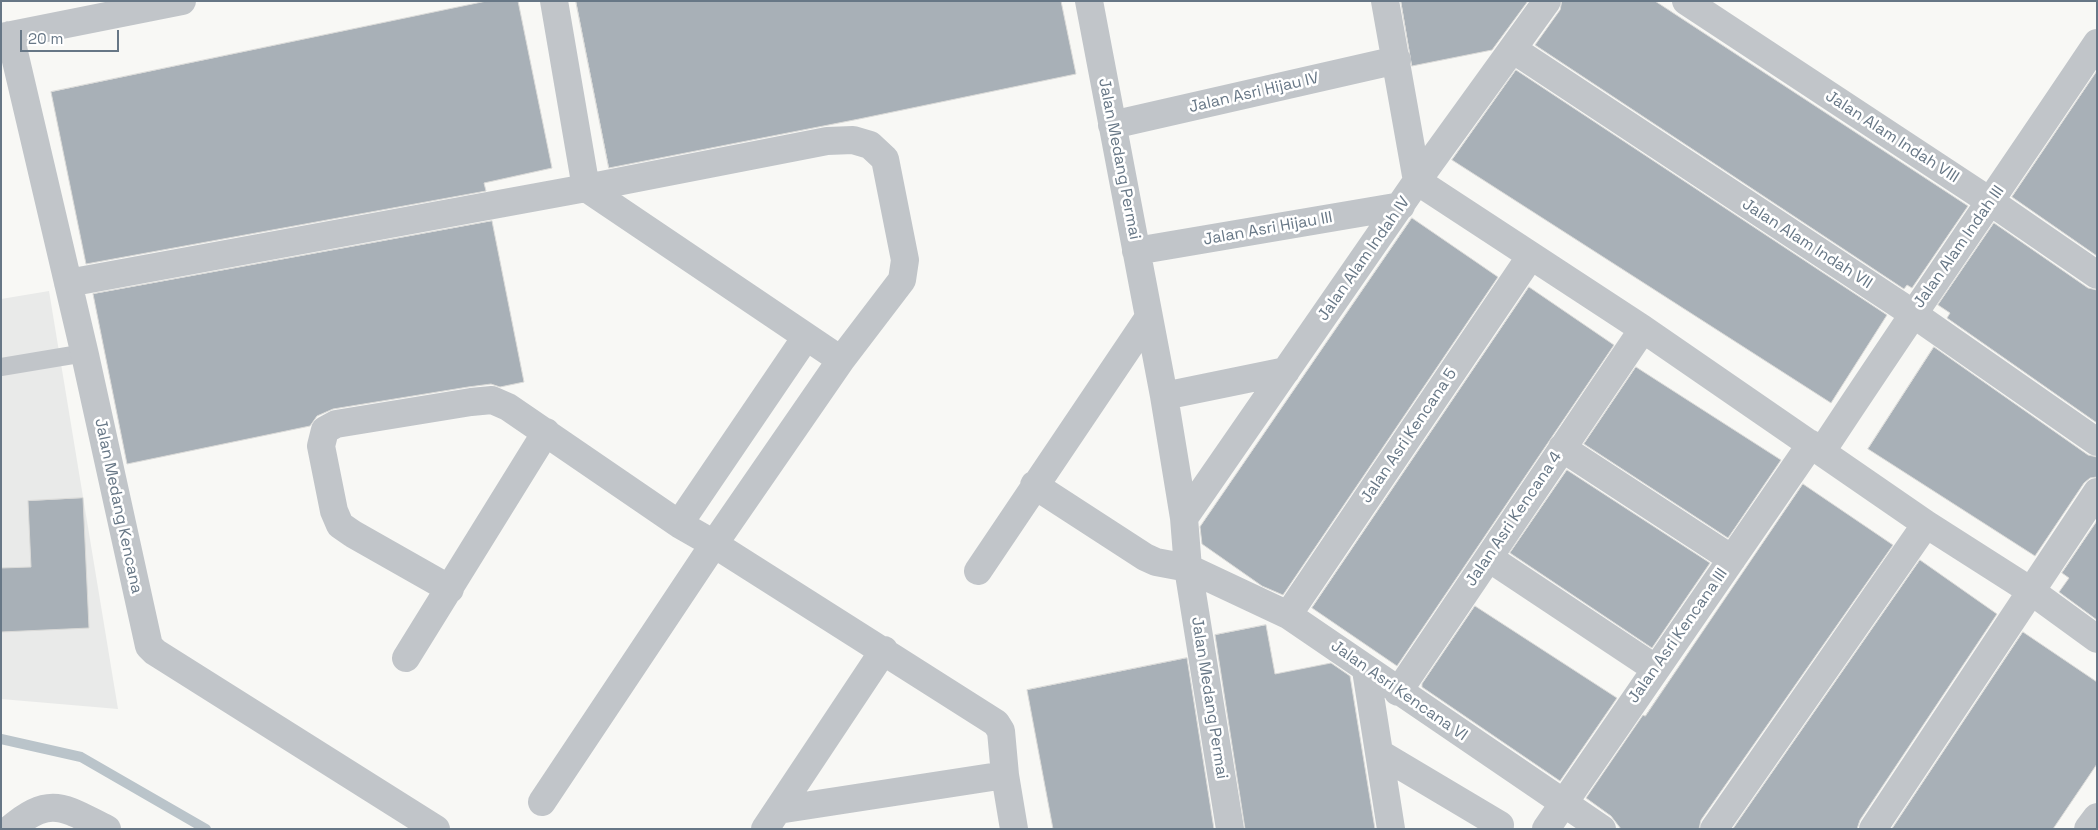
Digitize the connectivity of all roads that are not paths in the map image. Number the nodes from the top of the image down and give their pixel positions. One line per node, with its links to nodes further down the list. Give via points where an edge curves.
1 (182, 1): 7 (street)
2 (554, 1): 13 (street)
3 (1089, 1): 11 (street, Jalan Medang Permai)
4 (1385, 1): 10 (street)
5 (1547, 1): 9 (street, Jalan Alam Indah IV)
6 (1686, 1): 14 (street, Jalan Alam Indah VIII)
7 (5, 36): 19 (street, Jalan Medang Kencana)
8 (2097, 43): 14 (street, Jalan Alam Indah III)
9 (1514, 50): 12 (street, Jalan Alam Indah IV); 20 (street, Jalan Alam Indah VII)
10 (1396, 60): 11 (street, Jalan Asri Hijau IV); 12 (street)
11 (1112, 125): 16 (street, Jalan Medang Permai)
12 (1417, 181): 15 (street, Jalan Alam Indah IV); 17 (street)
13 (586, 188): 19 (street); 22 (street); 25 (street, via 827,141 853,140 870,145 885,158 905,260 902,280)
14 (1990, 202): 18 (street, Jalan Alam Indah VIII); 20 (street, Jalan Alam Indah III)
15 (1401, 206): 16 (street, Jalan Asri Hijau III); 27 (street, Jalan Alam Indah IV)
16 (1136, 252): 21 (street, Jalan Medang Permai)
17 (1530, 257): 23 (street); 45 (street, Jalan Asri Kencana 5)
18 (2097, 275)
19 (68, 282): 24 (street, Jalan Medang Kencana)
20 (1912, 313): 30 (street, Jalan Alam Indah VII); 32 (street, Jalan Alam Indah III)
21 (1149, 318): 28 (street, Jalan Medang Permai); 33 (street)
22 (806, 337): 25 (street); 36 (street)
23 (1637, 338): 31 (street, Jalan Asri Kencana 4); 32 (street)
24 (85, 353): 26 (lane); 61 (street, Jalan Medang Kencana, via 149,646)
25 (841, 360): 38 (street)
26 (1, 367)
27 (1286, 371): 28 (street); 35 (street, Jalan Alam Indah IV)
28 (1164, 396): 35 (street, Jalan Medang Permai)
29 (546, 432): 36 (street); 43 (street); 43 (street, via 492,400 336,424 325,430 321,446 334,511 340,525)
30 (2097, 442)
31 (1562, 448): 39 (street, Jalan Asri Kencana 4); 40 (street)
32 (1817, 448): 37 (street); 40 (street, Jalan Asri Kencana III)
33 (1034, 485): 41 (street, via 1145,557); 42 (street)
34 (2097, 492): 44 (street)
35 (1184, 518): 41 (street, Jalan Medang Permai)
36 (679, 524): 38 (street)
37 (1926, 524): 44 (street); 67 (street)
38 (714, 544): 47 (street); 54 (street)
39 (1489, 558): 49 (street); 51 (street, Jalan Asri Kencana 4)
40 (1732, 559): 49 (street, Jalan Asri Kencana III)
41 (1188, 568): 45 (street, Jalan Asri Kencana VI); 63 (street, Jalan Medang Permai)
42 (978, 571)
43 (450, 590): 48 (street)
44 (2031, 591): 46 (street); 68 (street)
45 (1288, 615): 50 (street, Jalan Asri Kencana VI)
46 (2097, 638)
47 (884, 650): 53 (street, via 996,723 1001,730); 57 (street)
48 (406, 658)
49 (1656, 669): 55 (street, Jalan Asri Kencana III)
50 (1366, 670): 51 (street, Jalan Asri Kencana VI); 52 (street)
51 (1398, 692): 55 (street, Jalan Asri Kencana VI)
52 (1379, 753): 59 (street); 64 (street)
53 (1005, 775): 57 (street); 62 (street)
54 (542, 802)
55 (1563, 802): 65 (street, Jalan Asri Kencana III); 66 (street, Jalan Asri Kencana VI)
56 (2097, 817): 69 (street)
57 (772, 820)
58 (18, 822): 60 (street, via 49,806 67,809)
59 (1500, 825)
60 (107, 829)
61 (436, 829)
62 (1014, 829)
63 (1230, 829)
64 (1390, 829)
65 (1546, 829)
66 (1602, 829)
67 (1714, 829)
68 (1873, 829)
69 (2088, 829)

